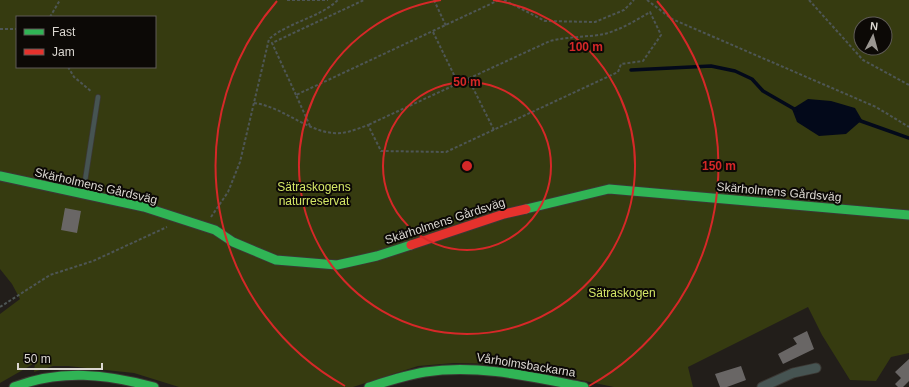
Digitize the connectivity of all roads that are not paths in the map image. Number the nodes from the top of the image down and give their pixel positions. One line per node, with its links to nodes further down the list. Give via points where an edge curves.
1 (98, 97): 3 (lane)
2 (0, 176): 3 (street, Skärholmens Gårdsväg)
3 (83, 195): 4 (street, Skärholmens Gårdsväg, via 144,207 184,219 276,260 337,265 377,256 504,214 609,189)
4 (909, 215)
5 (816, 368): 10 (street, via 793,372)
6 (14, 387): 7 (street, via 56,374 116,378)
7 (154, 387)
8 (370, 387): 9 (street, Vårholmsbackarna, via 408,375 453,368 498,370)
9 (584, 387)
10 (762, 387)

